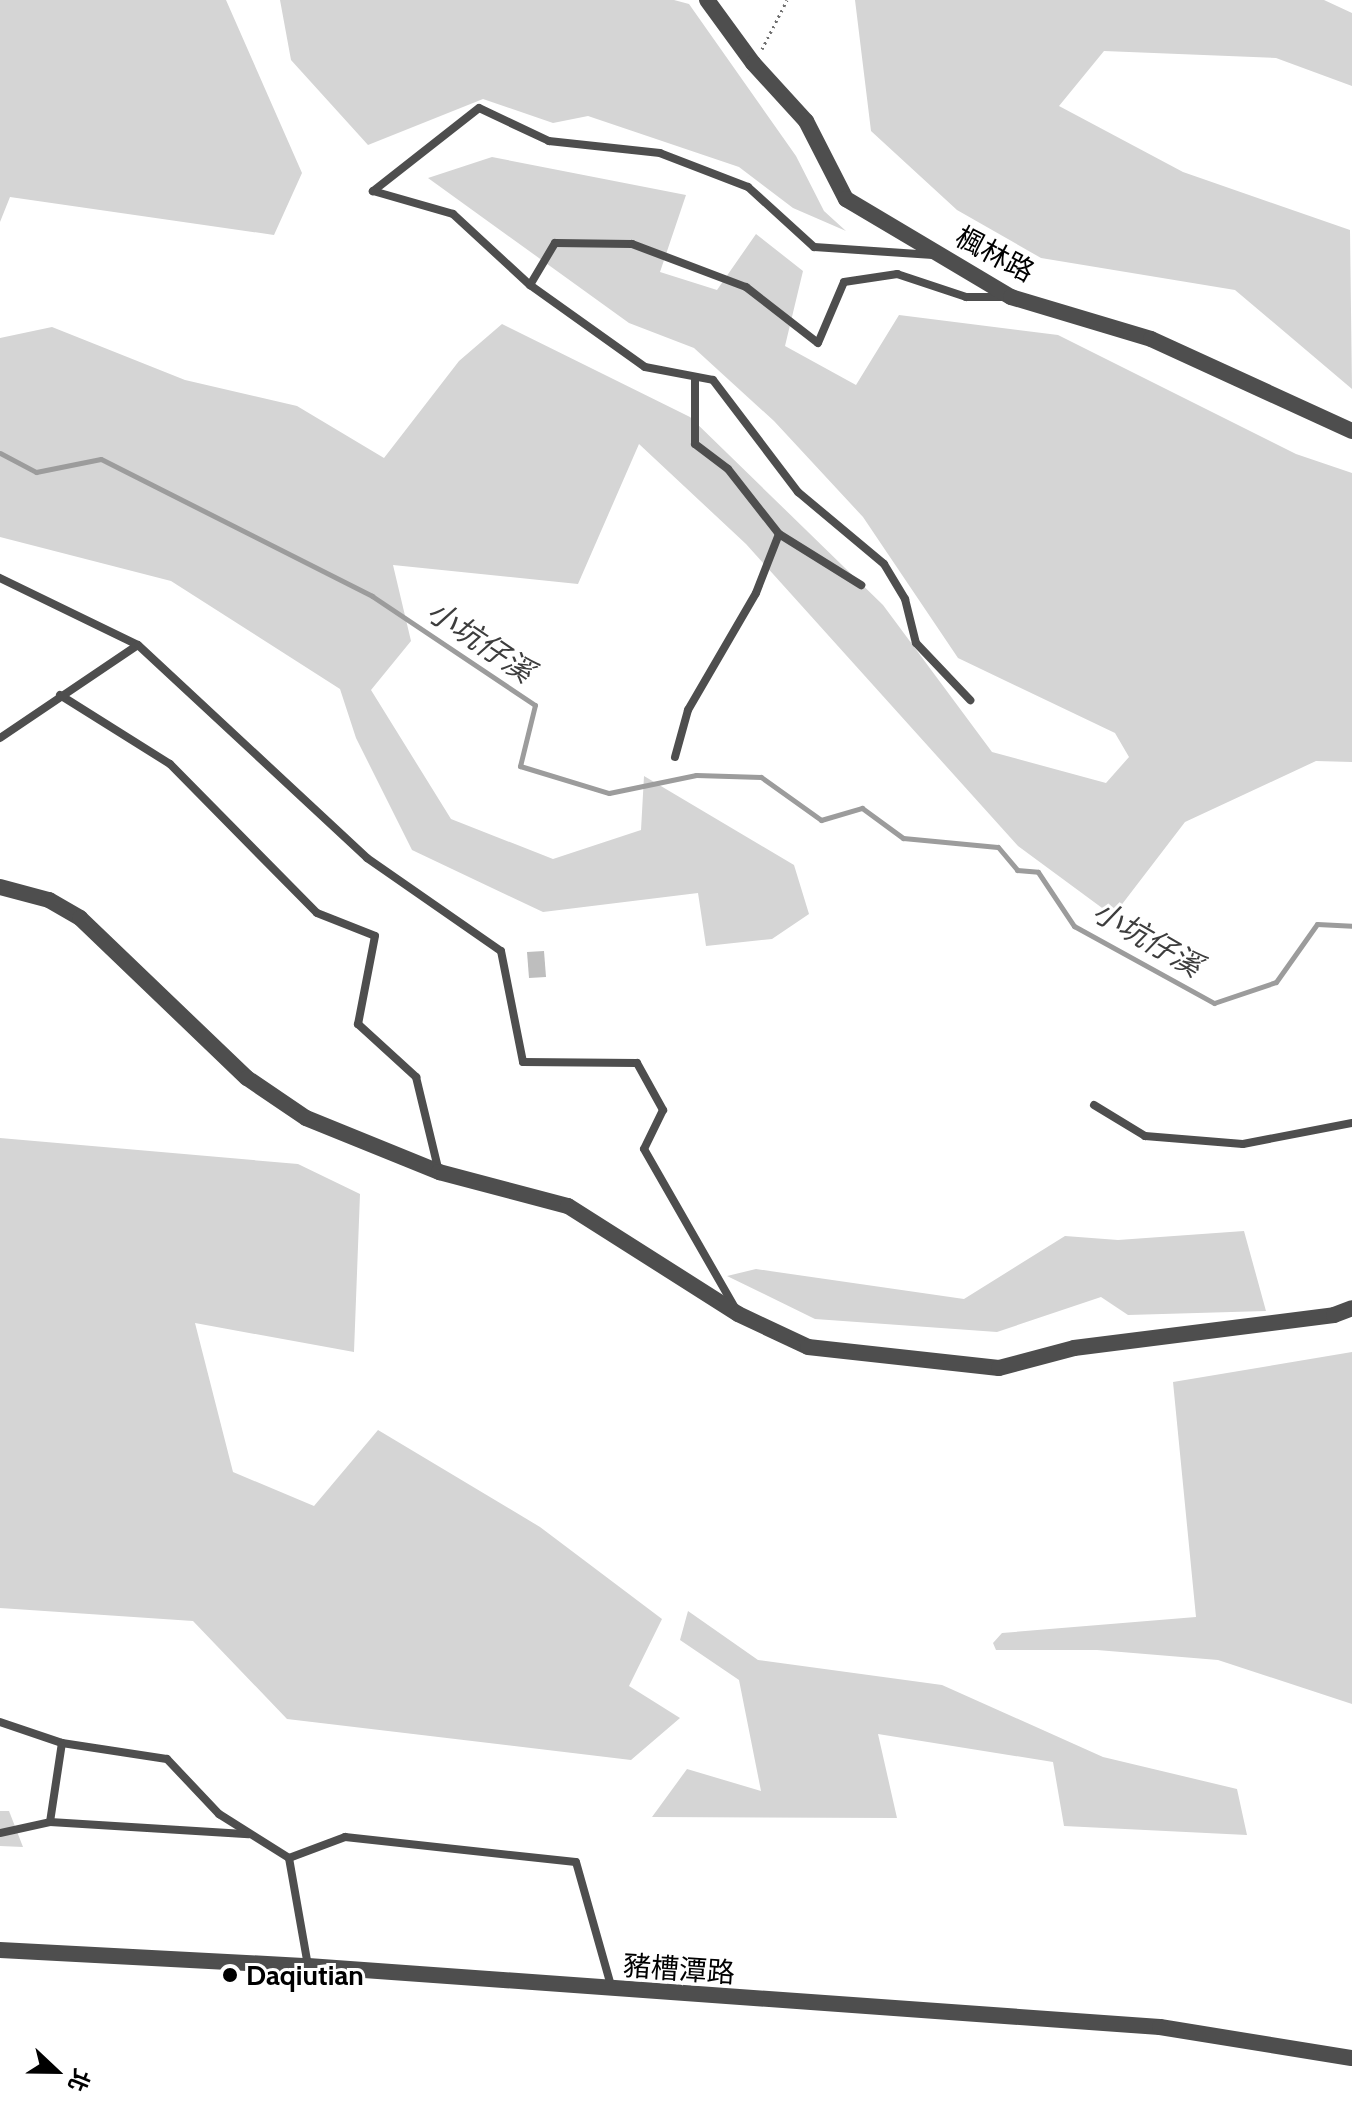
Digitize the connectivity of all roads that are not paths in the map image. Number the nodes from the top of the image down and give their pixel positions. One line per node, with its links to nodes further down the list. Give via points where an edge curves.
1 (707, 0): 2 (street, 楓林路, via 753,63 806,121 846,199)
2 (943, 256): 3 (lane, via 814,247 748,187 660,153 549,141 479,108 373,191 453,214); 4 (street, 楓林路)
3 (530, 285): 4 (lane, via 555,243 632,244 746,287 818,343 844,282 897,274 966,297); 5 (lane, via 645,367)
4 (1011, 297): 6 (street, 楓林路, via 1151,339)
5 (695, 377): 7 (lane, via 695,444 728,469); 12 (lane, via 713,380 798,492 884,564 905,599 916,643)
6 (1352, 431)
7 (779, 534): 9 (lane); 14 (lane, via 756,593 688,710)
8 (0, 578): 10 (lane)
9 (861, 585)
10 (138, 645): 11 (lane); 20 (lane, via 367,858 501,951 523,1062 637,1063 663,1110 644,1149)
11 (60, 695): 13 (lane); 18 (lane, via 170,764 317,913 375,936 358,1024 416,1077)
12 (970, 700)
13 (0, 738)
14 (675, 757)
15 (0, 887): 18 (street, via 49,900 80,918 247,1078 306,1118)
16 (1094, 1105): 17 (lane, via 1145,1136 1243,1144)
17 (1352, 1123)
18 (439, 1172): 20 (street, via 568,1206)
19 (1352, 1308): 20 (street, via 1334,1315 1074,1348 999,1368 808,1347)
20 (738, 1314)
21 (0, 1722): 22 (lane)
22 (62, 1743): 23 (lane); 25 (lane, via 167,1759 219,1814)
23 (50, 1822): 24 (lane); 25 (lane)
24 (0, 1833)
25 (251, 1834): 26 (lane)
26 (289, 1858): 28 (lane); 29 (lane, via 345,1837 576,1862)
27 (0, 1950): 28 (street, 豬槽潭路)
28 (308, 1966): 29 (street, 豬槽潭路)
29 (613, 1991): 30 (street, 豬槽潭路, via 1160,2027)
30 (1352, 2058)

